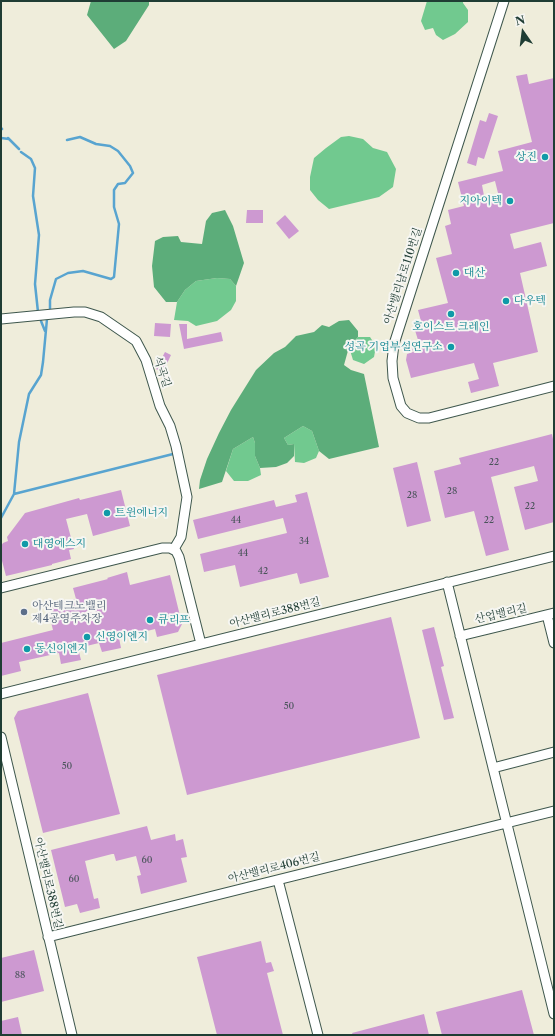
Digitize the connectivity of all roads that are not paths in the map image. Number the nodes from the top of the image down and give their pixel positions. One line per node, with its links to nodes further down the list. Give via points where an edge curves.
1 (504, 1): 3 (street, 아산밸리남로110번길, via 394,344 393,378 401,406 407,413 419,418 429,418)
2 (1, 319): 4 (street, 석곡길, via 85,312 100,317 136,340 170,426 187,497 181,537)
3 (554, 386)
4 (174, 549): 7 (street, via 162,548); 11 (street, via 179,557)
5 (554, 556): 6 (street, 아산밸리로388번길)
6 (447, 582): 9 (street); 11 (street, 아산밸리로388번길)
7 (1, 588)
8 (551, 614): 9 (street, 산업밸리길); 10 (street, 산업밸리길)
9 (460, 636): 15 (street)
10 (554, 643)
11 (201, 644): 12 (street, 아산밸리로388번길)
12 (1, 694)
13 (1, 736): 19 (street, 아산밸리로388번길)
14 (554, 752): 15 (street)
15 (493, 768): 17 (street)
16 (554, 811): 17 (street, 아산밸리로406번길)
17 (507, 823): 18 (street, 아산밸리로406번길); 20 (street)
18 (278, 880): 19 (street, 아산밸리로406번길); 22 (street)
19 (48, 937): 21 (street, 아산밸리로388번길)
20 (554, 1014)
21 (72, 1035)
22 (318, 1035)

